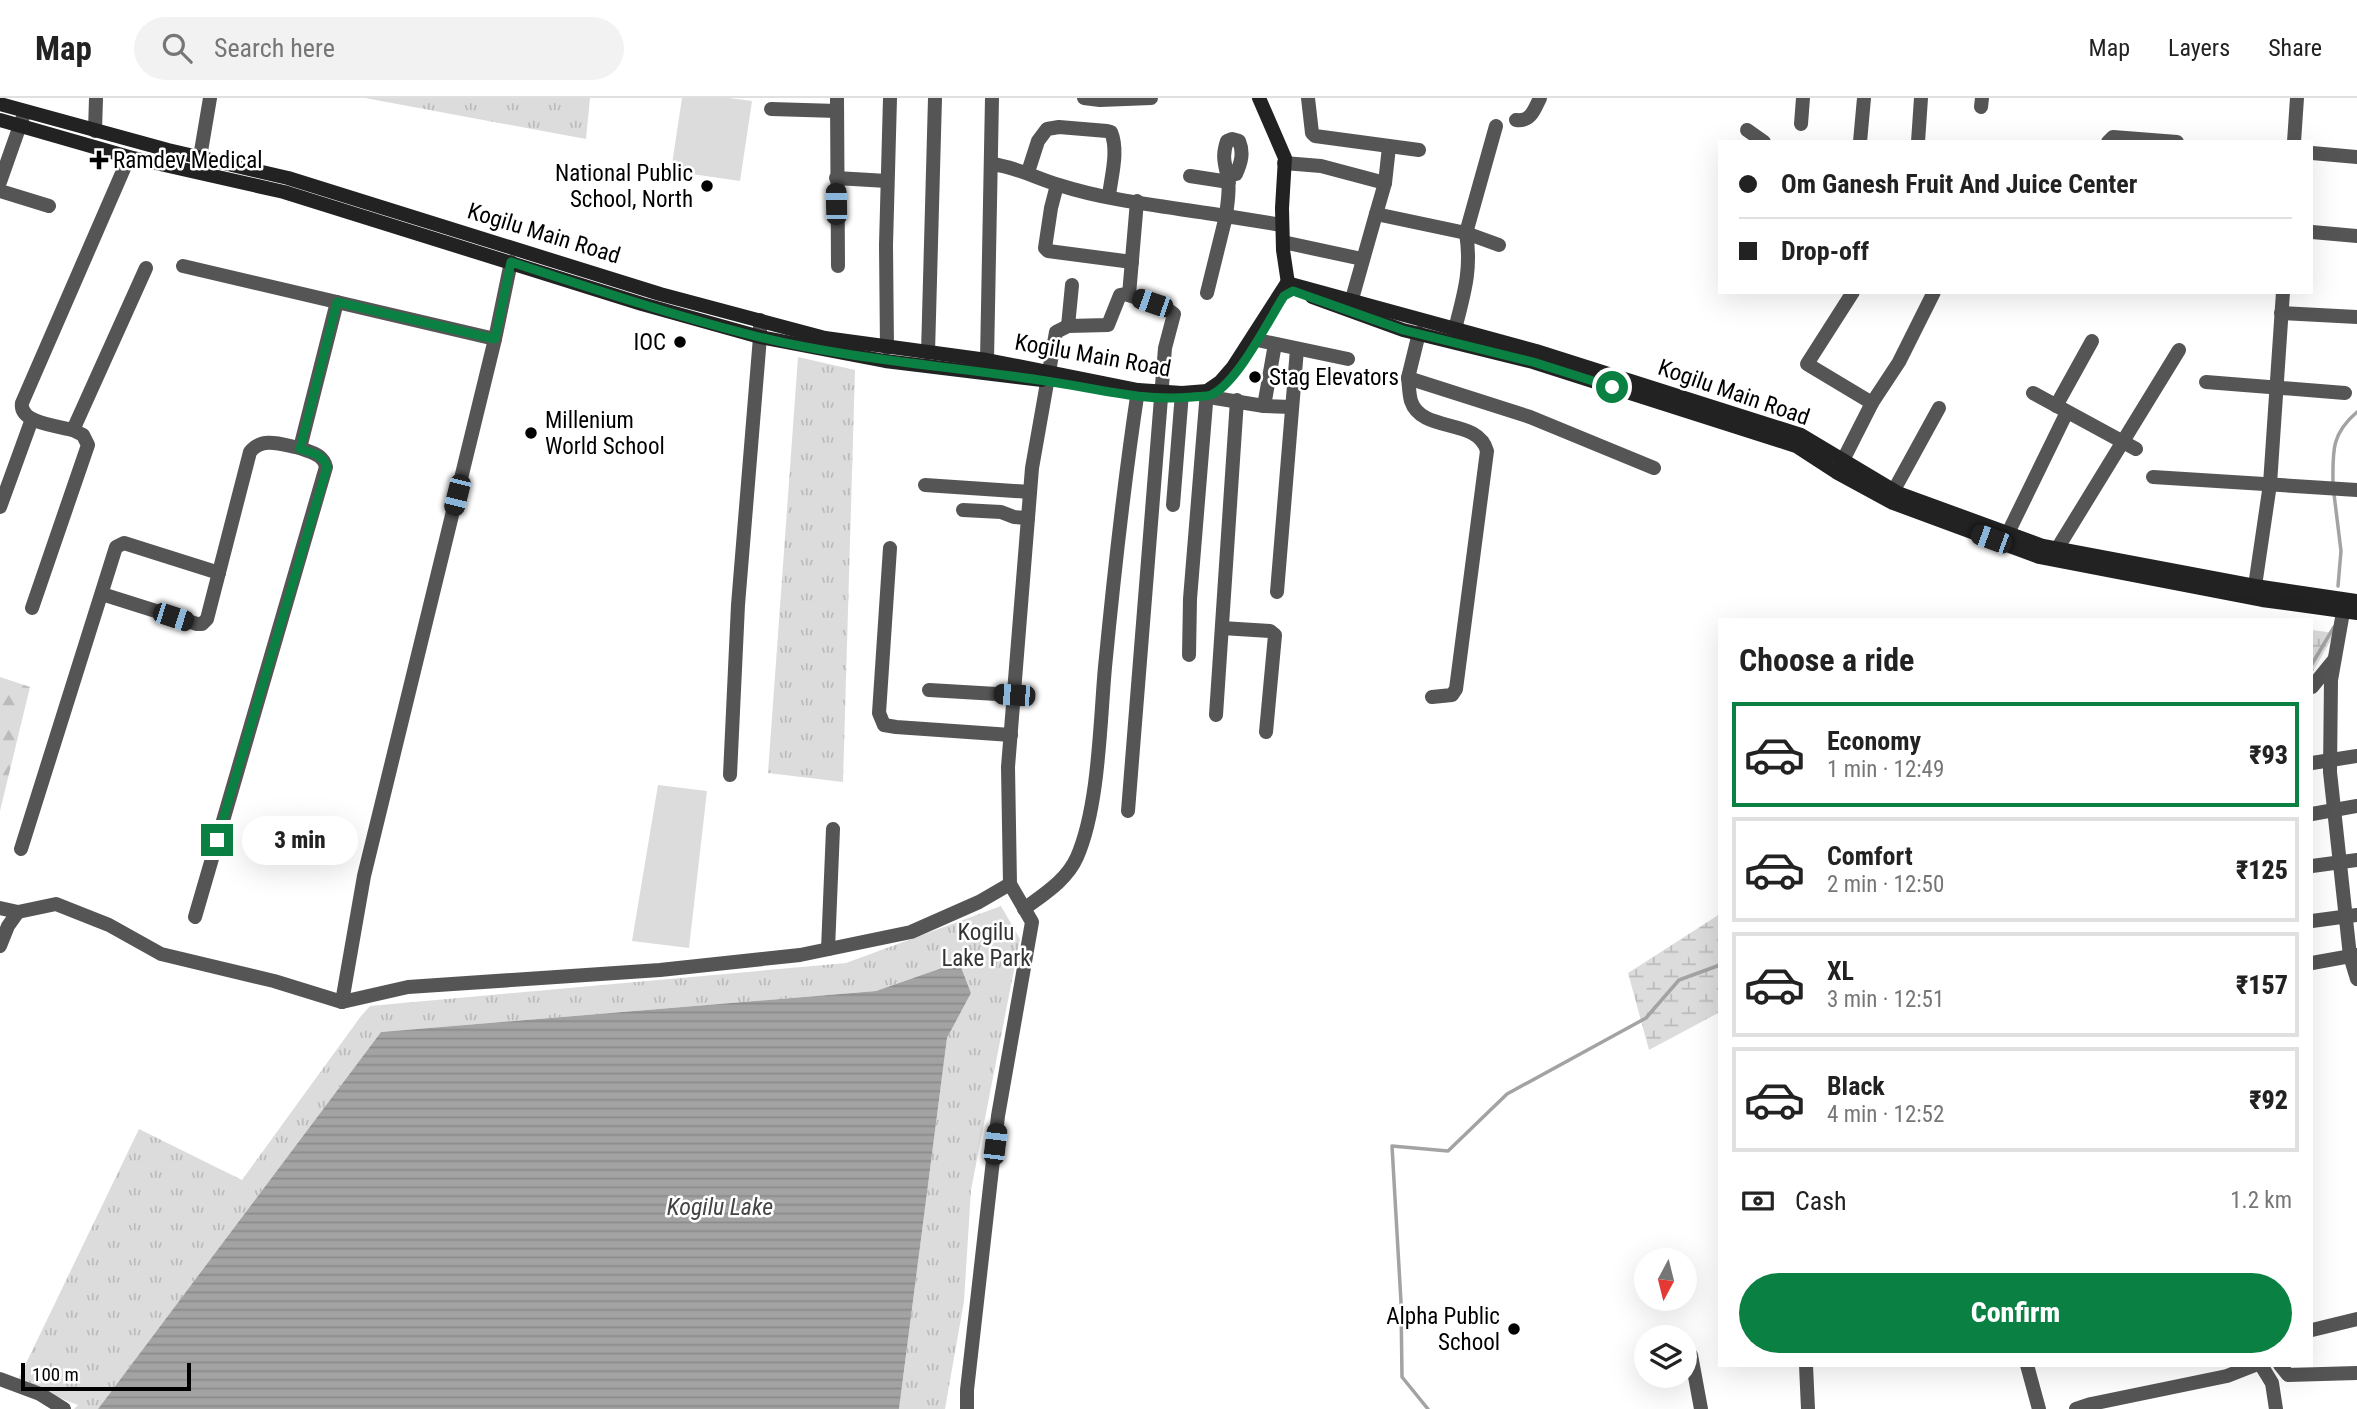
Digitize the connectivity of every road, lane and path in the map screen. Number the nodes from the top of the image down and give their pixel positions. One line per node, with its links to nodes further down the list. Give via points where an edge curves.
1 (96, 98): 25 (street)
2 (211, 98): 37 (street)
3 (890, 98): 44 (street)
4 (935, 98): 90 (street)
5 (992, 98): 39 (street)
6 (1084, 98): 7 (street)
7 (1151, 98)
8 (1259, 98): 38 (main road)
9 (1308, 98): 32 (street, via 1315,136)
10 (1538, 98): 20 (street, via 1531,117)
11 (1803, 98): 21 (street)
12 (1864, 98): 27 (street)
13 (1921, 98): 28 (street)
14 (2297, 98): 31 (street)
15 (0, 104): 18 (main road, Kogilu Main Road)
16 (837, 104): 17 (street); 43 (street)
17 (771, 109)
18 (25, 112): 23 (street); 25 (main road, Kogilu Main Road)
19 (0, 120): 23 (main road, Kogilu Main Road)
20 (1516, 120)
21 (1801, 124)
22 (1496, 126): 56 (street)
23 (20, 127): 35 (main road, Kogilu Main Road); 45 (street)
24 (1748, 130): 26 (street)
25 (95, 131): 37 (main road, Kogilu Main Road)
26 (1761, 140)
27 (1860, 140)
28 (1918, 140)
29 (2110, 140): 30 (street)
30 (2151, 140)
31 (2294, 140)
32 (1389, 147): 33 (street); 46 (street)
33 (1419, 150)
34 (2313, 153): 36 (street)
35 (129, 157): 40 (main road, Kogilu Main Road); 109 (street, via 22,402 21,408)
36 (2357, 157)
37 (200, 158): 40 (street); 78 (main road, Kogilu Main Road, via 288,178 660,294)
38 (1284, 163): 46 (street, via 1321,166); 54 (main road)
39 (992, 164): 41 (street); 92 (street)
40 (197, 172): 61 (main road, Kogilu Main Road, via 284,192)
41 (1028, 172): 47 (street); 49 (street, via 1047,129 1111,132 1115,149)
42 (1190, 176): 53 (street, via 1228,179)
43 (836, 178): 44 (street); 64 (street)
44 (887, 181): 87 (street)
45 (0, 182)
46 (1385, 183): 52 (street)
47 (1057, 185): 49 (street); 62 (street, via 1045,248)
48 (0, 191): 51 (street)
49 (1108, 196): 50 (street)
50 (1137, 201): 53 (street); 62 (street)
51 (49, 206)
52 (1376, 214): 56 (street); 60 (street)
53 (1226, 216): 54 (street); 68 (street)
54 (1282, 226): 58 (main road)
55 (2313, 232): 57 (street)
56 (1466, 233): 59 (street); 80 (street, via 1469,277)
57 (2357, 236)
58 (1283, 242): 60 (street); 67 (main road)
59 (1499, 245)
60 (1362, 259): 73 (street)
61 (511, 262): 82 (main road, Kogilu Main Road); 83 (street)
62 (1132, 262): 72 (street)
63 (183, 266): 74 (street)
64 (838, 266)
65 (146, 268): 110 (street)
66 (1072, 285): 79 (street)
67 (1288, 288): 73 (main road, Kogilu Main Road); 76 (main road, Kogilu Main Road); 84 (main road); 97 (main road, via 1233,367)
68 (1207, 293)
69 (1852, 294): 104 (street, via 1807,364)
70 (1933, 294): 104 (street, via 1899,362)
71 (2283, 294): 75 (street)
72 (1129, 295): 79 (street, via 1120,295 1108,325); 101 (street, via 1174,314 1165,348)
73 (1352, 299): 76 (main road, Kogilu Main Road)
74 (337, 302): 83 (street); 112 (street)
75 (2281, 313): 77 (street); 96 (street)
76 (1387, 317): 80 (main road, Kogilu Main Road); 81 (main road, Kogilu Main Road)
77 (2357, 317)
78 (760, 320): 82 (street); 87 (main road, Kogilu Main Road, via 825,338)
79 (1068, 326): 93 (street, via 1056,332)
80 (1455, 329): 113 (main road, Kogilu Main Road, via 1801,435)
81 (1419, 333): 94 (street); 113 (main road, Kogilu Main Road, via 1533,362 1796,446)
82 (760, 337): 93 (main road, Kogilu Main Road, via 885,361); 147 (street, via 738,606)
83 (495, 339): 169 (street, via 364,876)
84 (1257, 340): 86 (street); 97 (main road, via 1230,379)
85 (2092, 341): 108 (street)
86 (1275, 344): 88 (street); 105 (street)
87 (887, 348): 90 (main road, Kogilu Main Road)
88 (1297, 349): 91 (street); 106 (street)
89 (2179, 350): 111 (street)
90 (928, 353): 92 (main road, Kogilu Main Road)
91 (1348, 359)
92 (987, 360): 93 (main road, Kogilu Main Road)
93 (1049, 377): 100 (main road, Kogilu Main Road); 120 (street)
94 (1408, 379): 114 (street, via 1530,417); 140 (street, via 1416,411 1475,434 1485,441 1487,451 1455,689 1451,695)
95 (2206, 382): 96 (street)
96 (2275, 388): 99 (street); 116 (street)
97 (1209, 392): 102 (main road, Kogilu Main Road); 103 (street, via 1215,398); 135 (street)
98 (2033, 393): 108 (street)
99 (2345, 393)
100 (1138, 394): 101 (main road, Kogilu Main Road); 159 (street, via 1085,834 1066,875)
101 (1161, 396): 102 (main road, Kogilu Main Road); 150 (street)
102 (1182, 396): 122 (street)
103 (1237, 400): 105 (street); 134 (street)
104 (1872, 402): 113 (street)
105 (1264, 406): 106 (street)
106 (1291, 407): 129 (street)
107 (1939, 408): 118 (street)
108 (2062, 409): 111 (street); 125 (street)
109 (32, 419): 110 (street); 121 (street)
110 (72, 430): 133 (street, via 83,435 88,445)
111 (2129, 446): 127 (street)
112 (300, 449): 128 (street, via 267,442 250,452); 162 (street, via 319,455 327,467)
113 (1840, 466): 118 (main road, Kogilu Main Road); 130 (main road, Kogilu Main Road, via 1894,503 2039,557)
114 (1654, 468)
115 (2154, 477): 116 (street)
116 (2270, 484): 119 (street); 130 (street)
117 (925, 485): 120 (street)
118 (1895, 490): 125 (main road, Kogilu Main Road)
119 (2357, 491)
120 (1030, 492): 124 (street)
121 (1, 501)
122 (1173, 505)
123 (963, 510): 124 (street)
124 (1028, 518): 139 (street)
125 (2008, 533): 127 (main road, Kogilu Main Road)
126 (890, 548): 143 (street, via 881,722)
127 (2057, 549): 130 (main road, Kogilu Main Road)
128 (219, 573): 131 (street, via 124,543 116,547); 131 (street, via 202,624)
129 (1277, 592)
130 (2253, 592): 132 (main road, Kogilu Main Road)
131 (102, 594): 153 (street)
132 (2351, 606): 136 (street)
133 (32, 608)
134 (1222, 628): 141 (street); 142 (street, via 1275,635)
135 (1189, 655)
136 (2335, 659): 137 (street); 145 (street)
137 (2313, 686)
138 (929, 690): 139 (street)
139 (1014, 695): 143 (street)
140 (1432, 697)
141 (1216, 715)
142 (1266, 732)
143 (1010, 735): 157 (street)
144 (2357, 756): 145 (street)
145 (2330, 761): 146 (street); 149 (street)
146 (2313, 763)
147 (730, 775)
148 (2357, 806): 149 (street)
149 (2334, 810): 151 (street); 155 (street)
150 (1128, 811)
151 (2313, 814)
152 (833, 829): 165 (street)
153 (21, 849)
154 (2357, 860): 155 (street)
155 (2340, 862): 156 (street); 161 (street)
156 (2313, 866)
157 (1010, 884): 159 (street); 165 (street, via 911,932)
158 (0, 908): 160 (street)
159 (1024, 908): 181 (street, via 1032,922 998,1116)
160 (18, 912): 164 (street); 169 (street, via 56,904 161,954)
161 (2351, 916): 163 (street); 166 (street)
162 (195, 917)
163 (2313, 921)
164 (0, 946)
165 (828, 949): 169 (street, via 660,970 408,987)
166 (2354, 956): 167 (street); 168 (street)
167 (2313, 963)
168 (2357, 979)
169 (342, 1002)
170 (2357, 1319): 171 (street)
171 (2313, 1330)
172 (1806, 1367): 183 (street)
173 (2028, 1367): 184 (street)
174 (2250, 1367): 185 (street)
175 (2262, 1367): 186 (street, via 2272,1383)
176 (2282, 1367): 177 (street, via 2288,1375)
177 (2357, 1373)
178 (0, 1379): 180 (street)
179 (1697, 1387): 182 (street)
180 (64, 1409)
181 (967, 1409)
182 (1701, 1409)
183 (1808, 1409)
184 (2039, 1409)
185 (2076, 1409)
186 (2276, 1409)

